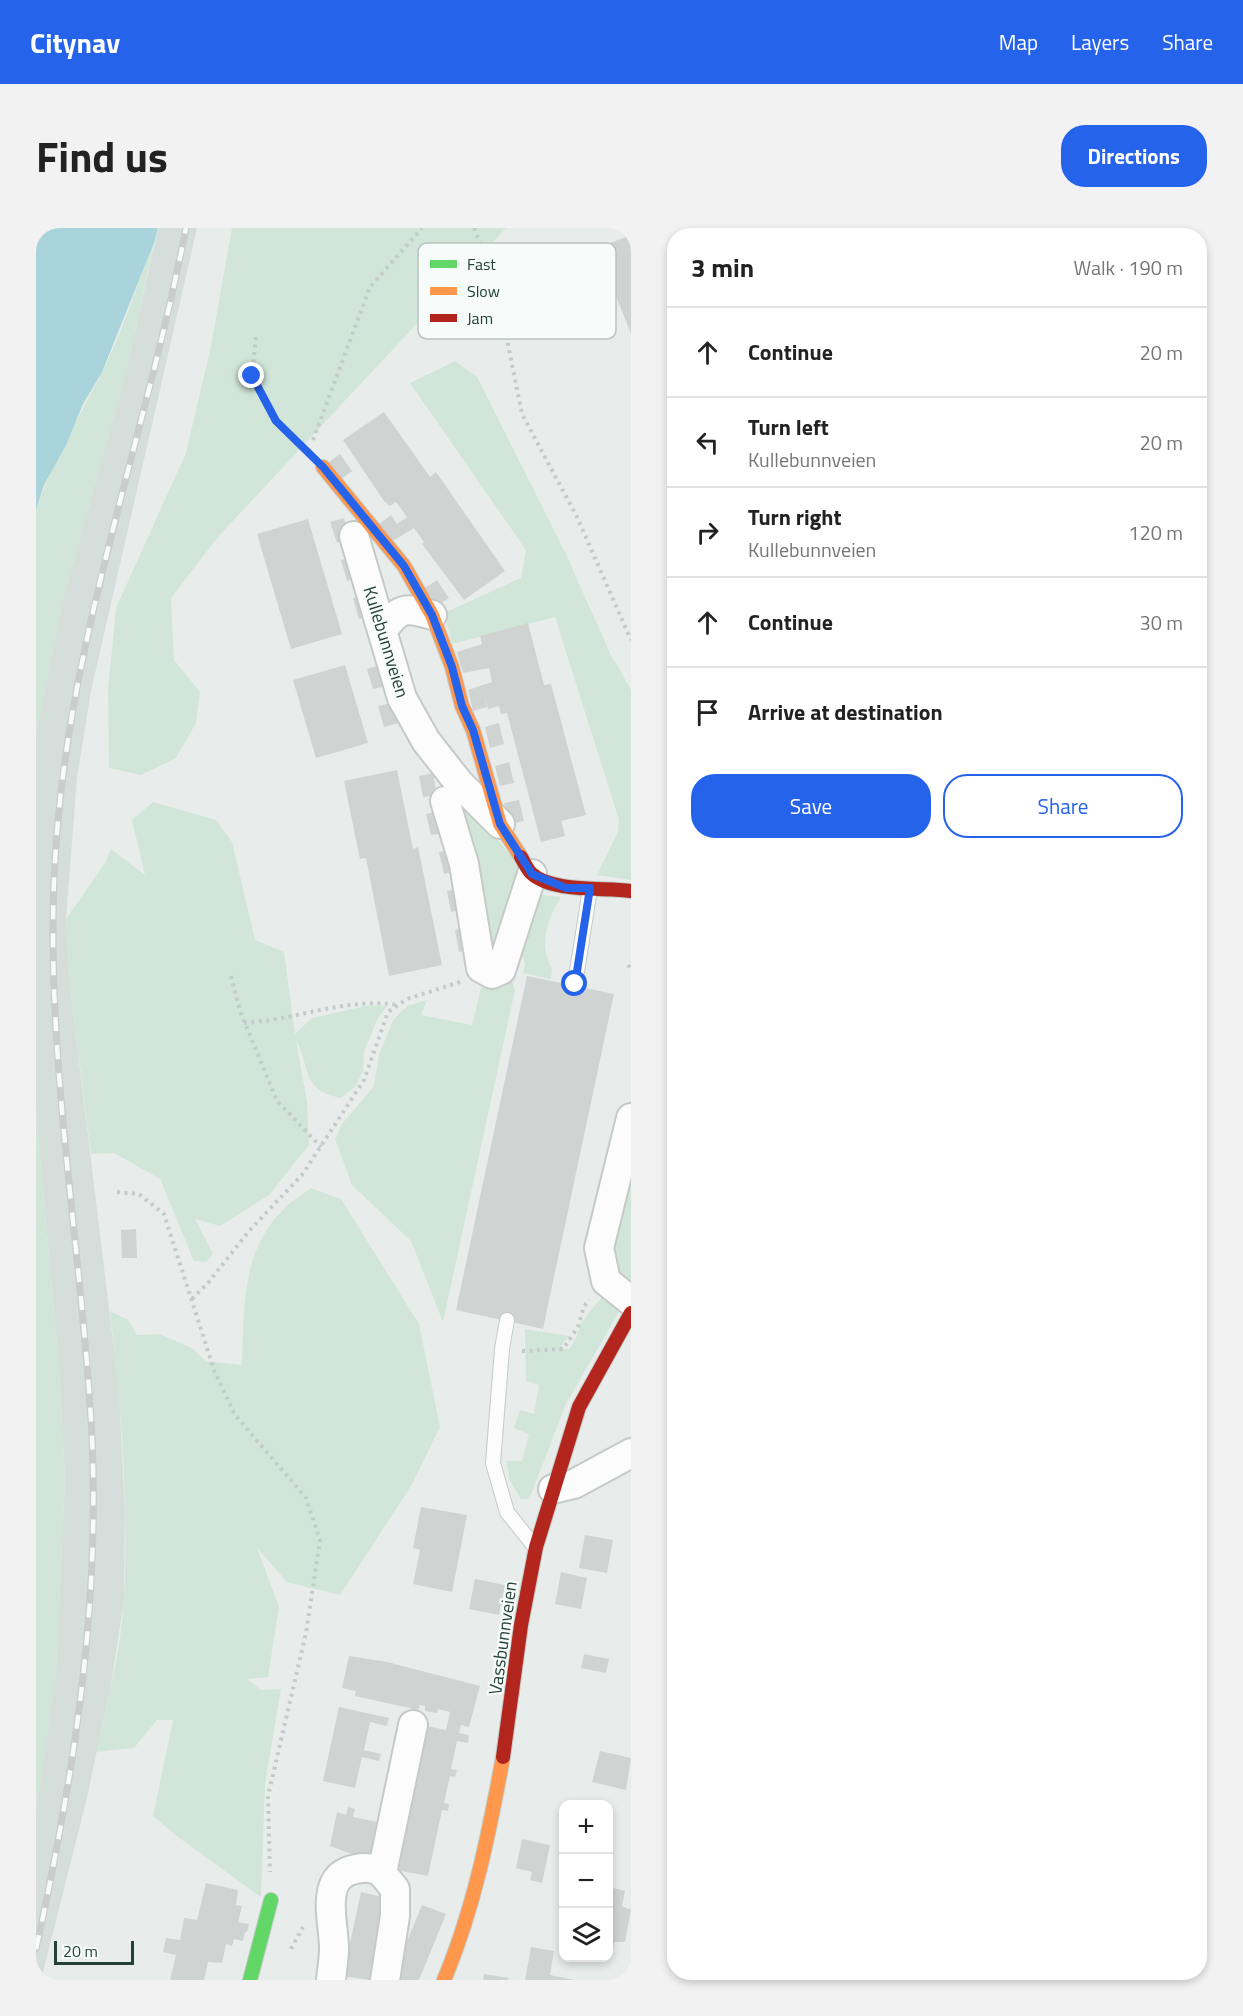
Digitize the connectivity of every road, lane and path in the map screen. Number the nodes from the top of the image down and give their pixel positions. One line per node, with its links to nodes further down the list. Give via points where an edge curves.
1 (422, 228): 6 (path, via 370,287)
2 (474, 228): 3 (path)
3 (480, 243)
4 (256, 337): 6 (path, via 252,376 276,421)
5 (507, 339): 11 (path, via 522,414 577,517)
6 (308, 452): 7 (path)
7 (323, 467): 9 (street, Kullebunnveien, via 404,566)
8 (354, 536): 10 (street, Kullebunnveien)
9 (432, 615): 10 (street, via 411,609 396,613); 13 (street, Kullebunnveien, via 473,730)
10 (383, 630): 13 (street, Kullebunnveien, via 402,698 426,741 459,783)
11 (631, 640)
12 (445, 801): 17 (street, via 464,864 481,968)
13 (500, 824): 14 (street, Kullebunnveien)
14 (532, 874): 15 (street, via 566,888); 17 (street, via 507,956 501,970)
15 (590, 888): 16 (street); 19 (lane)
16 (631, 891)
17 (492, 974): 20 (path, via 407,999)
18 (231, 976): 21 (path)
19 (575, 984)
20 (399, 1005): 21 (path, via 372,1001); 23 (path, via 388,1012 364,1080)
21 (244, 1023): 23 (path, via 277,1101)
22 (631, 1118): 25 (street, via 599,1248)
23 (321, 1147): 26 (path, via 302,1175)
24 (117, 1192): 26 (path, via 139,1194 164,1214)
25 (606, 1281): 27 (street); 30 (path, via 584,1306 578,1327 563,1349)
26 (192, 1299): 36 (path, via 214,1370 235,1415 306,1498 320,1540 306,1632 268,1796)
27 (631, 1301)
28 (631, 1313): 32 (street, Vassbunnveien, via 579,1407)
29 (507, 1320): 33 (lane, via 493,1463 507,1512)
30 (525, 1351)
31 (631, 1453): 32 (street, via 574,1484)
32 (553, 1489): 33 (street, Vassbunnveien)
33 (536, 1547): 42 (street, Vassbunnveien, via 486,1847 456,1952)
34 (413, 1725): 35 (street)
35 (382, 1874): 37 (street, via 364,1867 347,1870 334,1882); 41 (street, via 395,1889)
36 (271, 1900): 39 (street)
37 (329, 1906): 38 (path, via 307,1921); 40 (street, via 334,1950)
38 (287, 1953)
39 (250, 1980)
40 (331, 1980)
41 (385, 1980)
42 (444, 1980)

